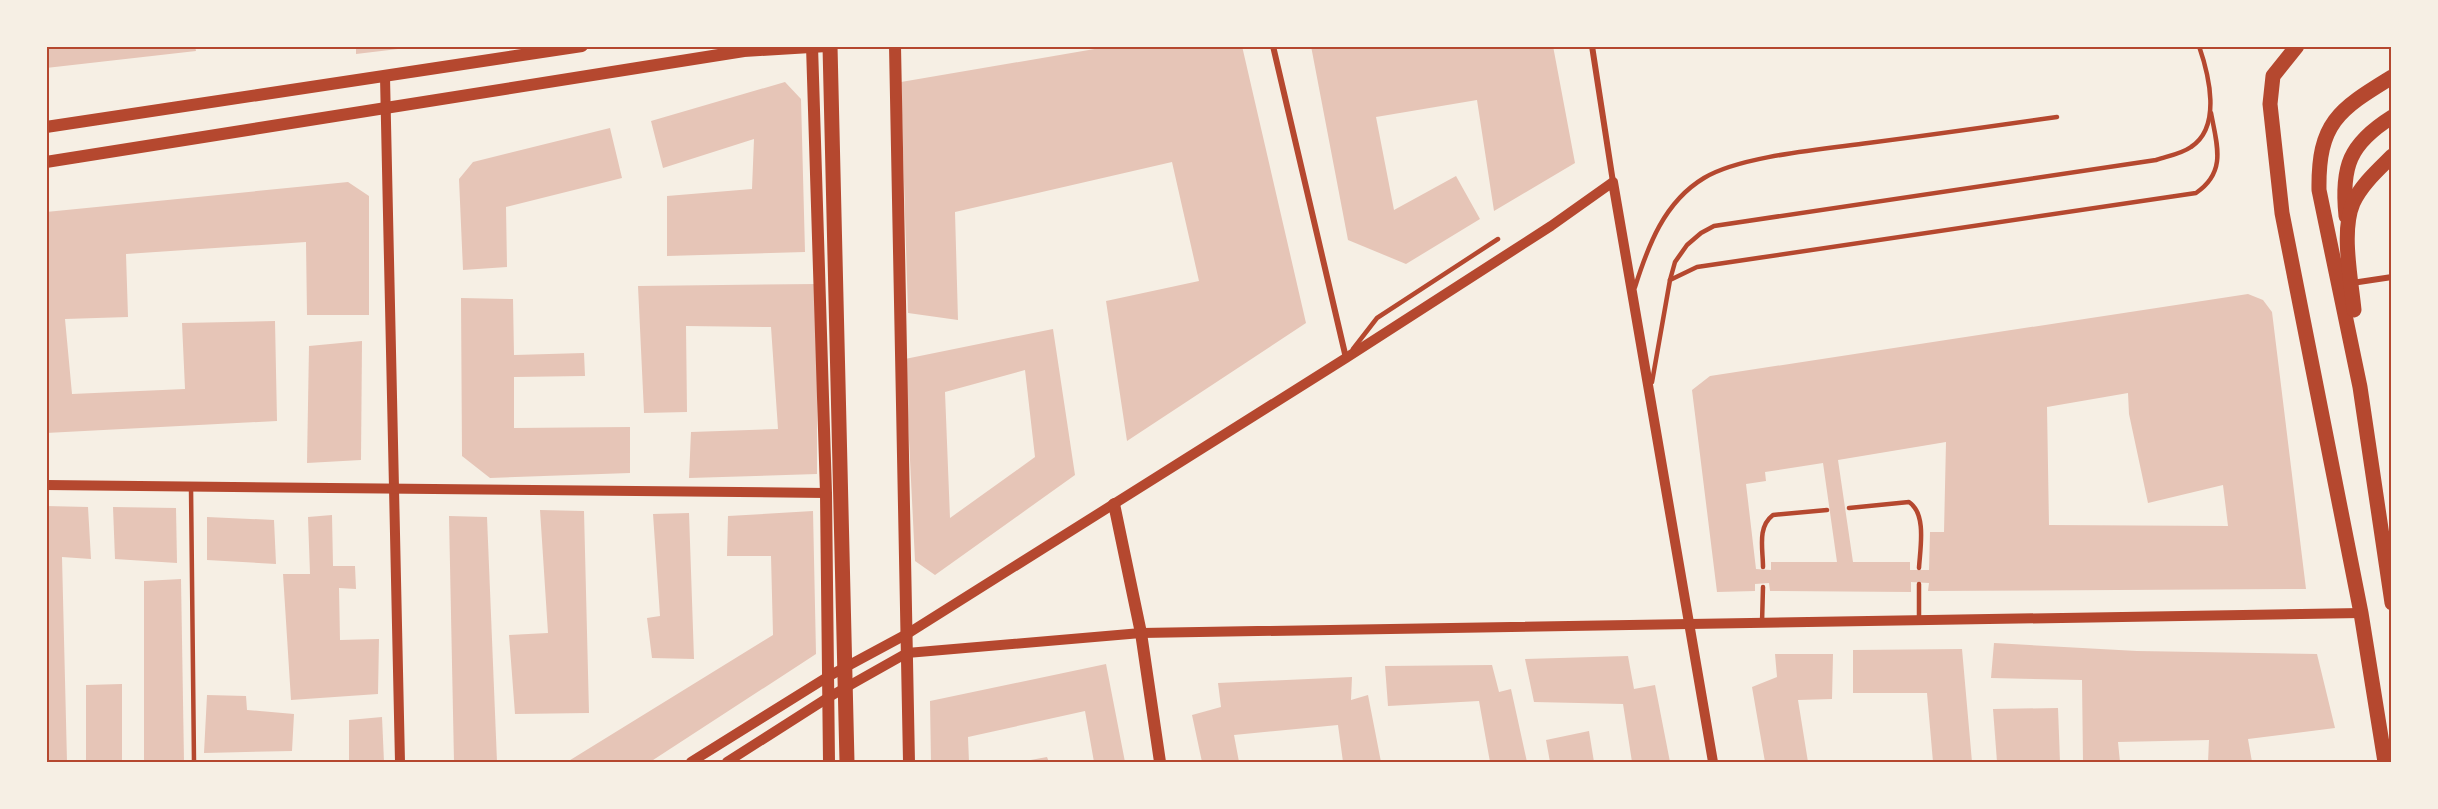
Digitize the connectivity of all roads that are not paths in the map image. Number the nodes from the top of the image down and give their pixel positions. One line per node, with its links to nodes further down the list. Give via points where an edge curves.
1 (582, 46): 9 (main road)
2 (828, 46): 8 (main road); 53 (main road)
3 (895, 46): 44 (main road)
4 (1273, 46): 25 (street)
5 (1592, 46): 18 (street)
6 (2199, 46): 12 (lane)
7 (2297, 46): 39 (main road, via 2273,76 2270,104 2282,213)
8 (812, 47): 11 (main road, via 744,51); 30 (main road)
9 (385, 77): 11 (street); 15 (main road)
10 (2391, 77): 23 (main road, via 2339,114 2322,142 2319,190)
11 (386, 108): 17 (main road); 29 (street)
12 (2211, 110): 22 (lane, via 2201,138 2192,147 2156,159 1714,226 1687,245 1675,262); 22 (lane, via 2217,163 2207,186 2196,193 1697,267)
13 (2057, 117): 24 (lane, via 1798,153 1717,172 1692,187 1671,207 1650,243)
14 (2391, 117): 20 (main road, via 2372,130 2350,157 2343,195)
15 (46, 127)
16 (2391, 156): 20 (main road, via 2353,202)
17 (46, 162)
18 (1613, 182): 24 (street); 25 (street)
19 (1498, 239): 25 (lane, via 1377,318)
20 (2348, 240): 23 (main road)
21 (2391, 277): 23 (street)
22 (1670, 280): 26 (lane)
23 (2346, 285): 38 (main road)
24 (1633, 293): 26 (street)
25 (1346, 358): 31 (street)
26 (1650, 390): 42 (street)
27 (46, 485): 28 (street)
28 (191, 487): 29 (street); 48 (lane)
29 (394, 487): 30 (street); 49 (street)
30 (826, 493): 46 (main road)
31 (1114, 504): 43 (main road); 44 (street)
32 (1849, 508): 35 (lane, via 1909,502 1916,507 1920,515)
33 (1827, 510): 34 (lane, via 1773,515 1767,519 1763,526)
34 (1763, 567)
35 (1919, 568)
36 (1919, 584): 40 (lane)
37 (1763, 587): 41 (lane)
38 (2391, 603)
39 (2361, 613): 40 (street); 57 (main road)
40 (1919, 620): 41 (street)
41 (1762, 623): 42 (street)
42 (1690, 624): 43 (street); 56 (street)
43 (1141, 633): 45 (street); 55 (main road)
44 (907, 634): 45 (main road); 46 (street)
45 (907, 653): 47 (street); 54 (main road)
46 (829, 676): 47 (main road); 50 (street)
47 (829, 697): 51 (street); 52 (main road)
48 (194, 762)
49 (400, 762)
50 (691, 762)
51 (727, 762)
52 (829, 762)
53 (847, 762)
54 (909, 762)
55 (1160, 762)
56 (1713, 762)
57 (2385, 762)

